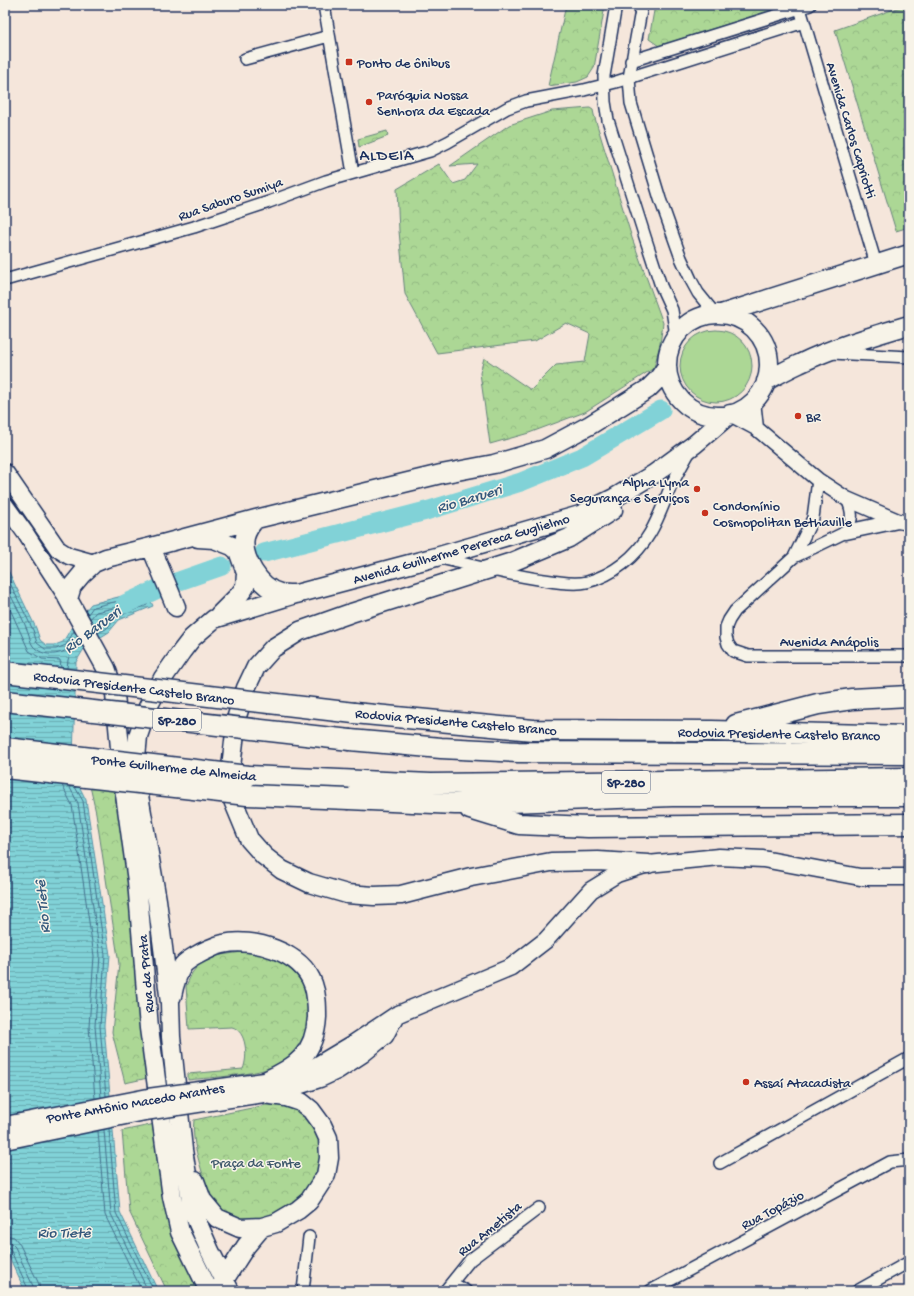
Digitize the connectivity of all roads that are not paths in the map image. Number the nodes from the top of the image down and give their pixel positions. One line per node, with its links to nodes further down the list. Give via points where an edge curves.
1 (324, 5): 6 (street)
2 (616, 5): 10 (street, via 605,64)
3 (642, 5): 8 (street)
4 (803, 6): 5 (street, Avenida Carlos Capriotti); 8 (street)
5 (804, 22): 9 (street, Rua Saburo Sumiya); 13 (street, Avenida Carlos Capriotti)
6 (329, 36): 7 (street); 11 (street)
7 (245, 59)
8 (631, 61): 9 (street)
9 (629, 78): 10 (street, Rua Saburo Sumiya); 15 (street, via 636,123 681,258 698,293)
10 (604, 86): 11 (street, Rua Saburo Sumiya, via 526,101 507,108 430,151); 17 (street, via 613,138 661,286 672,310)
11 (353, 173): 14 (street, Rua Saburo Sumiya, via 194,227)
12 (909, 254): 13 (main road)
13 (876, 264): 15 (main road)
14 (5, 280)
15 (718, 314): 17 (main road, via 696,319); 21 (main road, via 741,320 758,334 768,356 769,369)
16 (909, 325): 18 (main road)
17 (676, 336): 20 (main road, via 670,347)
18 (825, 353): 19 (street); 21 (main road)
19 (909, 358)
20 (667, 366): 23 (main road, via 672,386 684,402 706,414); 30 (main road, via 648,389 545,449 494,464)
21 (766, 381): 22 (main road)
22 (753, 402): 23 (main road); 24 (street)
23 (730, 414): 24 (street); 25 (main road, Avenida Guilherme Perereca Guglielmo)
24 (756, 428): 27 (street)
25 (688, 448): 35 (main road, Avenida Guilherme Perereca Guglielmo, via 654,474 580,515); 38 (main road, via 644,489 569,538); 38 (street, via 650,533 631,557 607,576 585,583 559,582)
26 (5, 472): 37 (main road, via 58,549 69,556)
27 (818, 480): 28 (street); 36 (street, via 813,518)
28 (847, 499): 31 (street); 32 (street, via 852,513)
29 (5, 505): 40 (main road)
30 (256, 519): 33 (main road); 39 (main road, via 249,526 245,538 251,567 267,587 280,593)
31 (904, 522): 32 (street)
32 (846, 532): 36 (street)
33 (184, 538): 34 (main road); 42 (main road, Avenida Guilherme Perereca Guglielmo, via 214,539 226,542 238,551 246,573 245,587)
34 (151, 547): 37 (main road); 41 (main road)
35 (436, 557): 38 (street); 39 (main road, Avenida Guilherme Perereca Guglielmo)
36 (794, 557): 43 (street, Avenida Anápolis, via 729,620 726,637 733,651 748,656)
37 (94, 563): 40 (main road, via 72,586)
38 (488, 570): 58 (main road, via 351,613 300,632 273,648 256,668 237,716 231,767 232,798 248,839 282,870 309,883 347,894 374,896 401,895 471,877 551,862)
39 (296, 594): 42 (main road, Avenida Guilherme Perereca Guglielmo)
40 (69, 602): 74 (main road, Rua da Prata, via 106,668 115,694 123,780 137,881 150,1028 172,1197 180,1232)
41 (176, 607)
42 (214, 619): 44 (main road, Avenida Guilherme Perereca Guglielmo, via 192,638)
43 (909, 656)
44 (174, 662): 60 (main road, Rua da Prata, via 148,707 138,736 136,768)
45 (5, 672): 48 (highway, Rodovia Presidente Castelo Branco, bridge, via 354,713 533,730)
46 (909, 696): 48 (highway, via 852,699 818,704)
47 (5, 701): 51 (highway, Rodovia Presidente Castelo Branco / SP-280, bridge, via 441,748 518,752)
48 (712, 731): 49 (highway, Rodovia Presidente Castelo Branco); 51 (highway)
49 (909, 736)
50 (5, 748): 54 (highway, Ponte Guilherme de Almeida / SP-280, bridge, via 248,776 431,784)
51 (647, 752): 52 (highway, Rodovia Presidente Castelo Branco / SP-280)
52 (909, 754)
53 (5, 768): 56 (highway, bridge, via 247,794)
54 (909, 778)
55 (909, 796): 56 (highway, via 672,796)
56 (455, 804): 57 (highway, via 520,824)
57 (909, 824)
58 (648, 864): 59 (main road, via 719,857 763,859 860,877); 62 (main road, via 617,874 591,890 546,940 511,966 396,1015 312,1068)
59 (909, 876)
60 (170, 1003): 62 (main road, via 176,980 184,964 222,944 248,942 276,949 292,958 305,970 313,983 316,994 316,1029 312,1042 302,1058); 65 (main road, Rua da Prata)
61 (909, 1058): 67 (street)
62 (264, 1087): 63 (main road, Ponte Antônio Macedo Arantes, bridge, via 148,1097); 64 (main road, Ponte Antônio Macedo Arantes, bridge); 69 (main road, via 301,1102 311,1110 328,1138 329,1158 326,1175 309,1201 298,1210)
63 (5, 1125)
64 (5, 1141)
65 (183, 1150): 69 (main road, via 202,1200 217,1218 240,1228); 72 (main road, Rua da Prata, via 193,1212)
66 (909, 1160): 77 (street, Rua Topázio, via 890,1162)
67 (720, 1163)
68 (539, 1208): 73 (street, Rua Ametista, via 470,1260)
69 (262, 1227): 72 (main road, via 246,1246)
70 (309, 1237): 75 (street)
71 (909, 1262): 78 (street)
72 (224, 1287)
73 (448, 1287): 76 (street)
74 (209, 1291)
75 (303, 1291)
76 (466, 1291)
77 (650, 1291)
78 (857, 1291)

